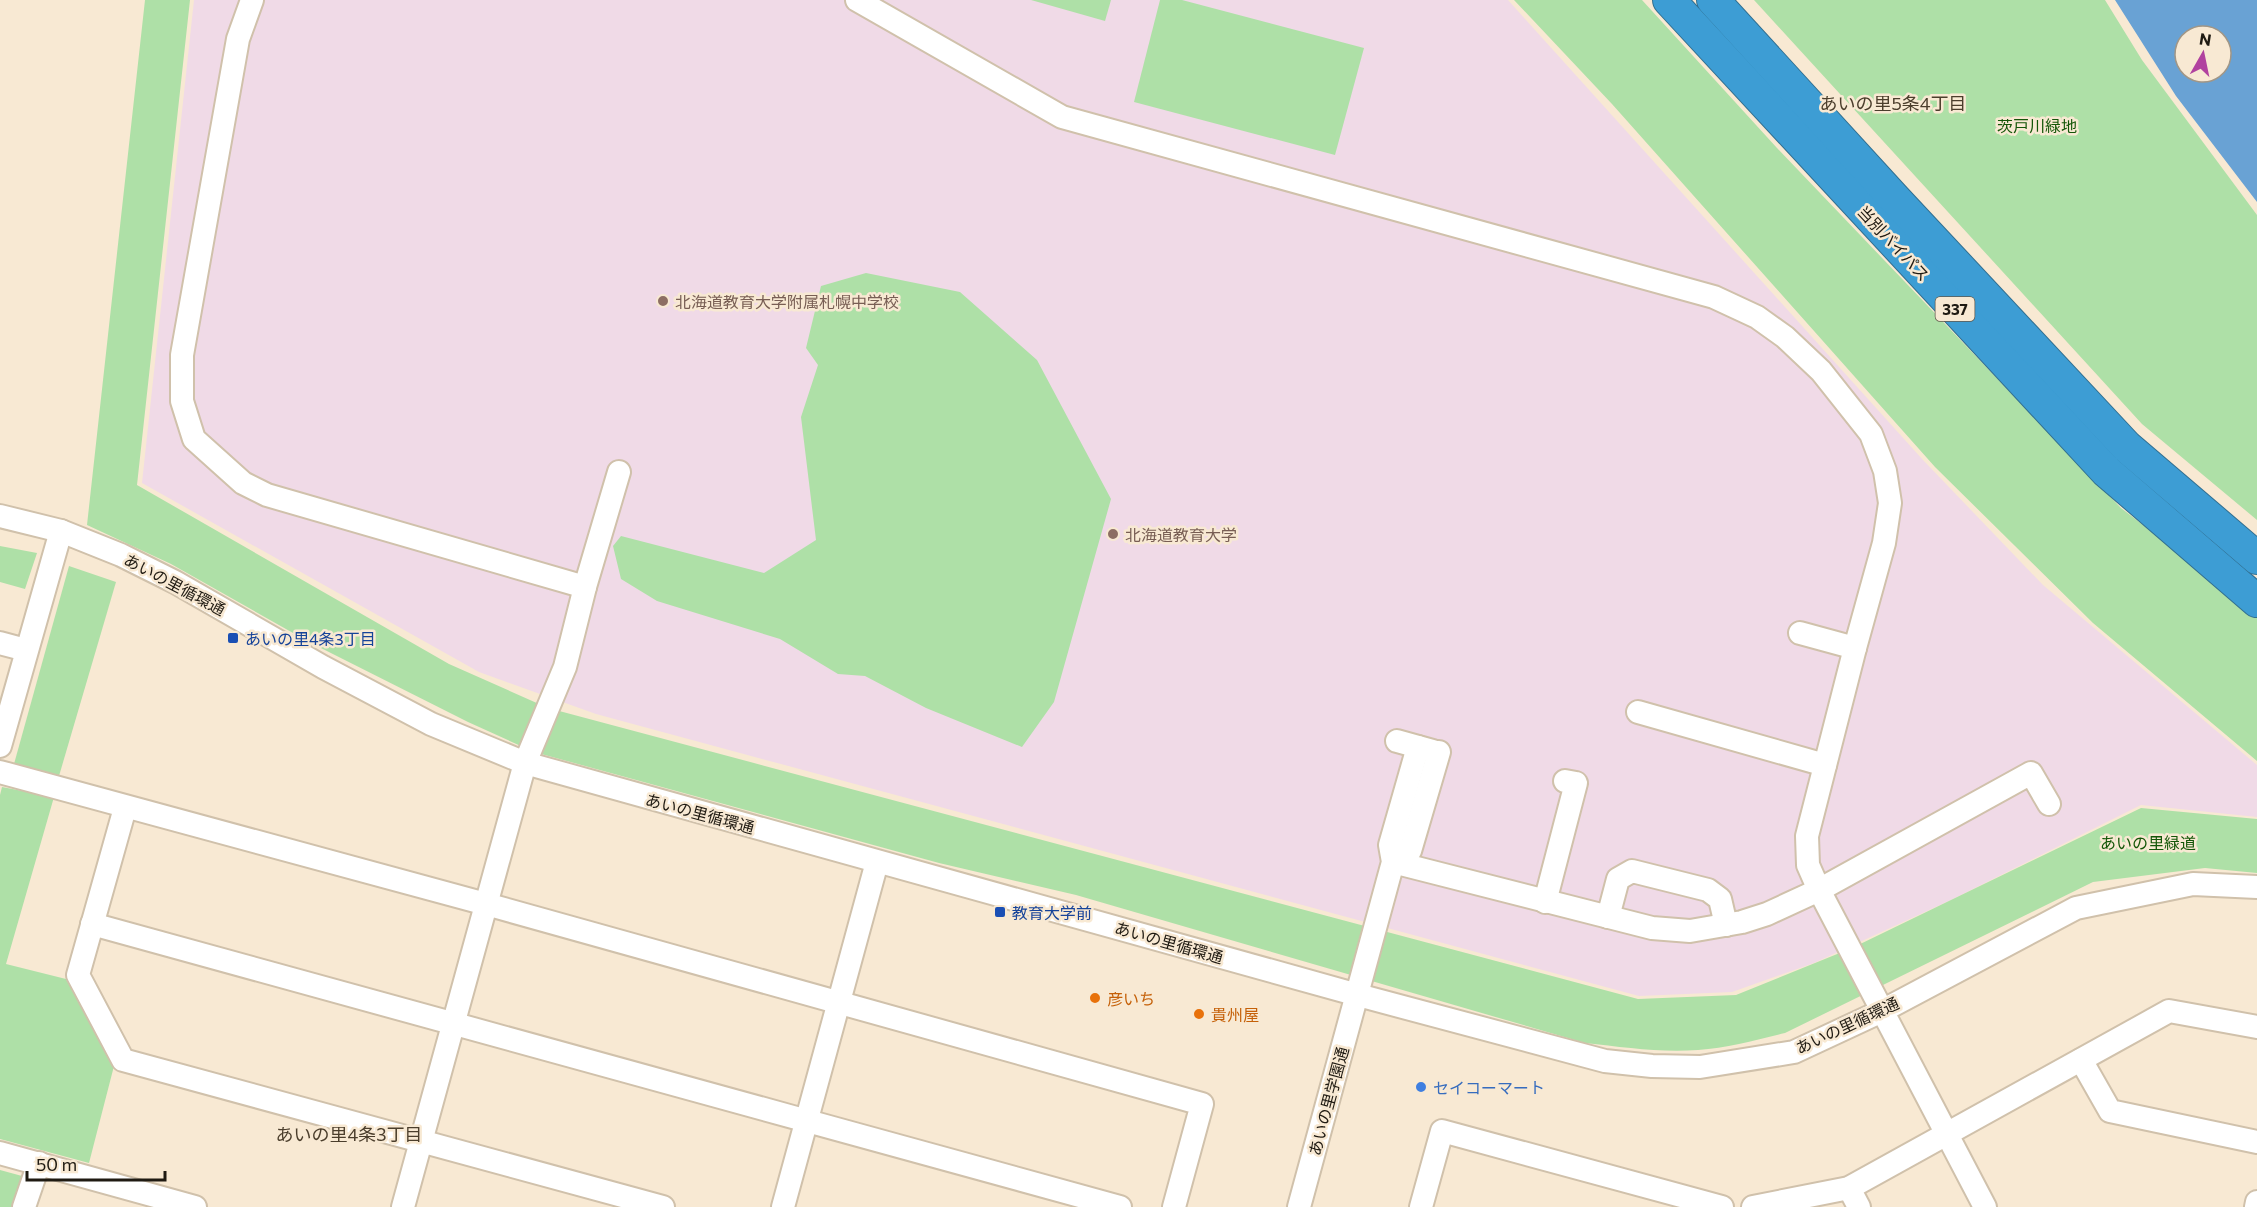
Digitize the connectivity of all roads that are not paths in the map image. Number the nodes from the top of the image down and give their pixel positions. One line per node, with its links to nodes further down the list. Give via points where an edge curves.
1 (252, 0): 9 (street, via 238,39 182,355 182,401 194,439 243,483 267,495)
2 (857, 0): 13 (street, via 1062,117 1714,297 1757,316 1785,336 1821,372 1871,434 1885,471 1890,503 1884,543)
3 (1669, 0): 10 (highway, 当別バイパス / 337, via 2106,471)
4 (1713, 0): 8 (highway, 当別バイパス / 337, via 2127,447)
5 (620, 471): 9 (street)
6 (0, 516): 7 (street, あいの里循環通)
7 (61, 531): 14 (street); 18 (street, あいの里循環通, via 175,582 431,724)
8 (2257, 558)
9 (585, 587): 18 (street, via 565,667)
10 (2257, 601)
11 (1800, 633): 13 (street)
12 (0, 643): 14 (street)
13 (1855, 648): 19 (street)
14 (26, 650): 16 (street)
15 (1638, 712): 19 (street)
16 (0, 746)
17 (1426, 749): 25 (street, via 1413,802 1410,850)
18 (525, 763): 24 (street, あいの里循環通); 29 (street)
19 (1825, 765): 27 (street, via 1807,836 1808,865)
20 (0, 772): 23 (street)
21 (1564, 781): 28 (street, via 1576,783)
22 (2049, 804): 27 (street, via 2031,773)
23 (125, 808): 29 (street); 31 (street)
24 (877, 862): 33 (street, あいの里循環通); 34 (street)
25 (1393, 862): 28 (street); 33 (street, あいの里学園通)
26 (2257, 887): 35 (street, あいの里循環通, via 2193,884 2076,908)
27 (1819, 890): 32 (street, via 1767,914); 35 (street)
28 (1545, 902): 30 (street)
29 (486, 904): 34 (street); 36 (street)
30 (1608, 917): 32 (street, via 1652,928 1690,931); 32 (street, via 1618,879 1632,870 1708,890 1720,899)
31 (92, 924): 36 (street); 41 (street, via 78,975 123,1060)
32 (1726, 925)
33 (1358, 995): 35 (street, あいの里循環通, via 1605,1061 1652,1066 1700,1066 1794,1052); 54 (street, あいの里学園通)
34 (839, 1003): 39 (street); 53 (street, via 1202,1104)
35 (1882, 1011): 40 (street)
36 (455, 1021): 39 (street); 41 (street)
37 (2257, 1027): 38 (street, via 2169,1011)
38 (2081, 1060): 40 (street); 42 (street, via 2110,1111)
39 (806, 1122): 51 (street); 52 (street)
40 (1946, 1135): 45 (street); 58 (street)
41 (422, 1139): 49 (street); 50 (street)
42 (2257, 1142)
43 (0, 1153): 44 (street)
44 (39, 1163): 47 (street); 48 (street)
45 (1854, 1197): 57 (street)
46 (2257, 1202): 59 (street)
47 (24, 1207)
48 (195, 1207)
49 (403, 1207)
50 (663, 1207)
51 (783, 1207)
52 (1120, 1207)
53 (1174, 1207)
54 (1299, 1207)
55 (1421, 1207): 56 (street, via 1442,1131)
56 (1722, 1207)
57 (1753, 1207)
58 (1985, 1207)
59 (2256, 1207)

